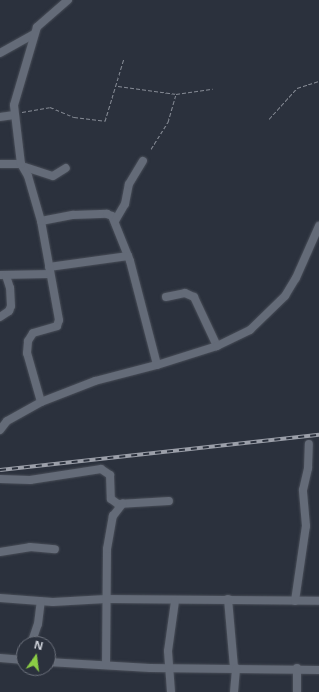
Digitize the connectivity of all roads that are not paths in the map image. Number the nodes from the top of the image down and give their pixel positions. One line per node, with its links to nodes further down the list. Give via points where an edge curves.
1 (68, 0): 2 (street, via 42,21)
2 (34, 34): 3 (street); 4 (street, via 14,105)
3 (0, 52)
4 (14, 115): 5 (street); 8 (street)
5 (0, 117)
6 (143, 161): 11 (street, via 129,184 125,204)
7 (0, 164): 8 (street)
8 (23, 166): 9 (street, via 53,176); 10 (street)
9 (66, 168)
10 (41, 221): 11 (street, via 72,215 107,214); 14 (street)
11 (115, 221): 13 (street)
12 (319, 226): 18 (street, via 296,278 285,296 250,330)
13 (128, 256): 14 (street); 19 (street)
14 (50, 270): 15 (street); 20 (street, via 59,324 30,337 27,353)
15 (3, 276): 17 (street, via 10,288 11,306 9,311)
16 (166, 297): 18 (street, via 185,293 194,297)
17 (0, 317)
18 (217, 346): 19 (street)
19 (157, 366): 20 (street, via 95,381)
20 (42, 402): 21 (street, via 7,421)
21 (0, 430)
22 (309, 444): 33 (street, via 308,468 303,490 306,526)
23 (0, 479): 25 (street, via 30,480 105,470 110,475 111,499 118,504)
24 (169, 501): 25 (street)
25 (124, 502): 29 (street, via 116,509 110,526)
26 (55, 549): 27 (street, via 30,547)
27 (0, 552)
28 (0, 598): 31 (street)
29 (106, 599): 31 (street); 32 (street); 39 (street)
30 (228, 599): 32 (street); 33 (street); 41 (street)
31 (41, 601): 35 (street)
32 (175, 601): 40 (street)
33 (295, 601): 34 (street)
34 (319, 601)
35 (34, 636)
36 (0, 658): 37 (street)
37 (16, 659)
38 (56, 662): 39 (street)
39 (106, 665): 40 (street)
40 (167, 667): 41 (street); 44 (street)
41 (235, 668): 42 (street); 45 (street)
42 (297, 668): 43 (street); 46 (street)
43 (319, 670)
44 (171, 692)
45 (234, 692)
46 (297, 692)

